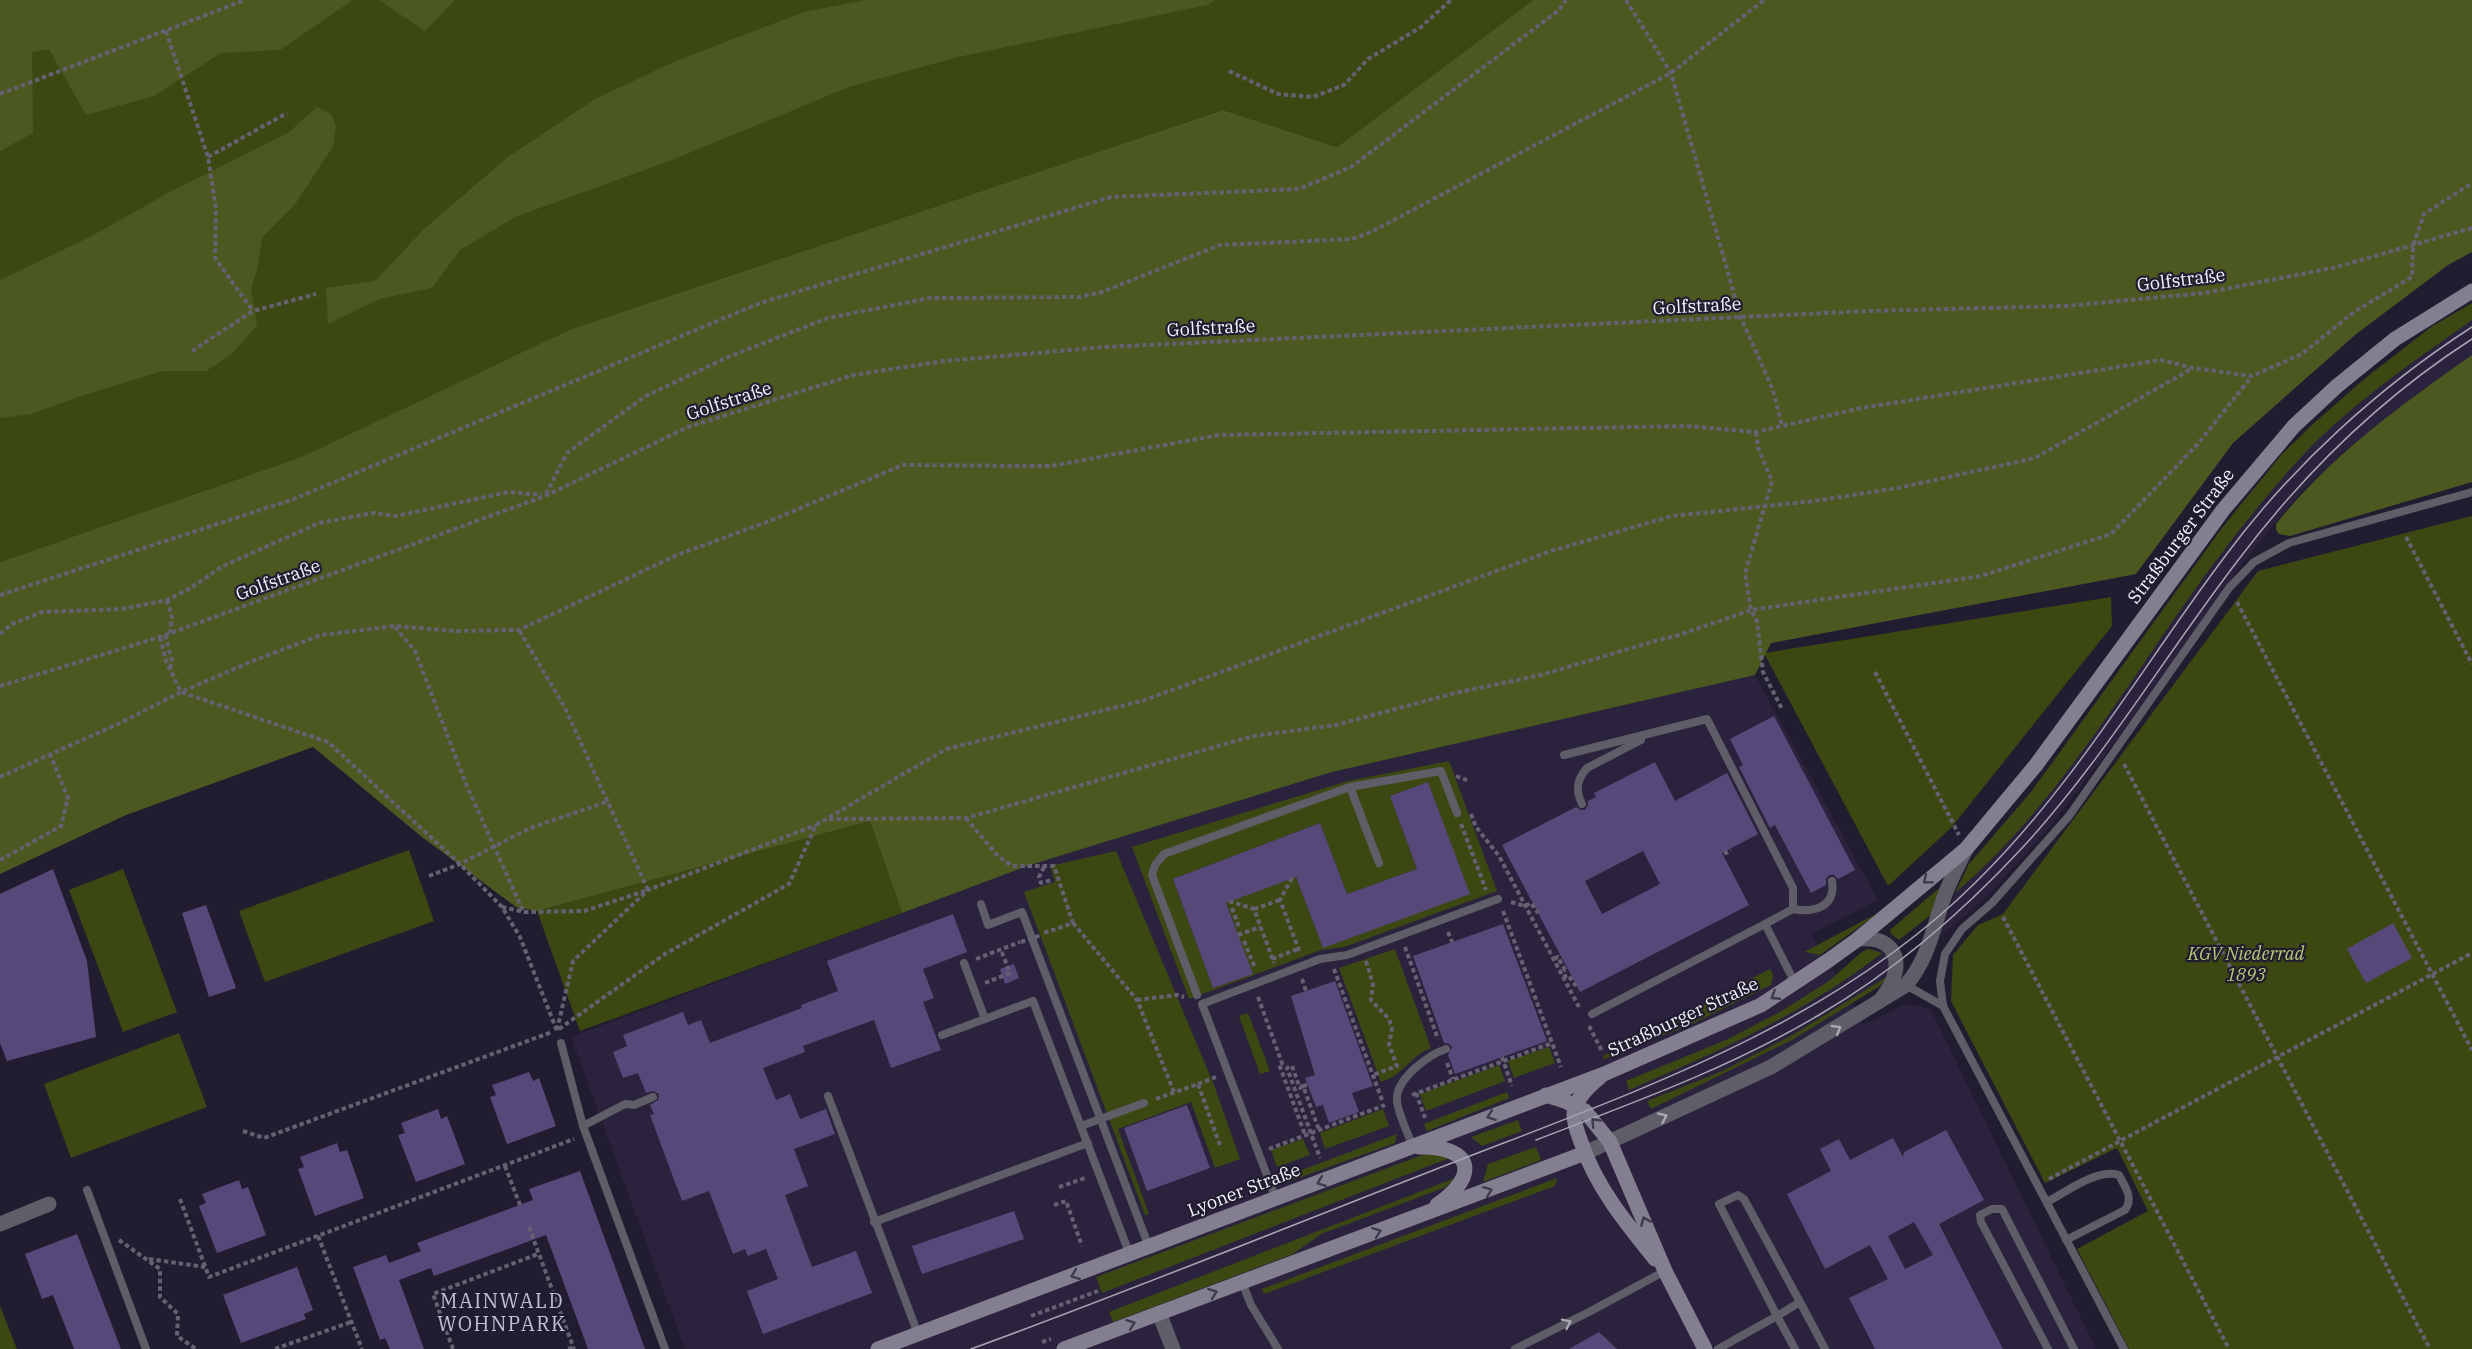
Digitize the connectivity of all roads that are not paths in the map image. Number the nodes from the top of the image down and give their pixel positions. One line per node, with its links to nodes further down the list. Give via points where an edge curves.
1 (2472, 291): 8 (main road, Straßburger Straße, via 2395,339 2294,426 2223,510 2036,765)
2 (2472, 492): 21 (lane, via 2289,543 2254,562 2229,588 2070,816 1992,903 1962,929 1945,954 1940,981)
3 (1652, 734): 4 (lane); 6 (lane, via 1587,768 1577,785); 13 (lane, via 1707,719 1793,888)
4 (1564, 755)
5 (1350, 787): 7 (lane, via 1441,771); 9 (lane); 19 (lane, via 1164,854 1155,864 1152,875)
6 (1582, 804)
7 (1457, 813)
8 (1963, 842): 15 (main road, Straßburger Straße, one-way to 15); 18 (street, Straßburger Straße, via 1926,953)
9 (1379, 863)
10 (1832, 881): 13 (lane, via 1832,895 1822,908)
11 (1494, 901): 41 (lane, via 1202,1004)
12 (981, 904): 33 (lane, via 988,925 1022,912)
13 (1793, 909): 14 (lane)
14 (1765, 924): 17 (lane); 22 (lane)
15 (1858, 939): 17 (main road, Straßburger Straße); 20 (street, Straßburger Straße, via 1880,940 1897,960 1894,980)
16 (964, 963): 23 (lane)
17 (1795, 983): 27 (main road, Straßburger Straße, one-way to 27, via 1761,1005)
18 (1906, 985): 20 (street, Straßburger Straße); 21 (lane)
19 (1197, 995)
20 (1877, 1005): 36 (street, Straßburger Straße, one-way to 20, via 1772,1067)
21 (1943, 1006): 42 (lane)
22 (1592, 1014)
23 (985, 1018): 24 (lane); 35 (lane, via 1033,1001)
24 (942, 1035)
25 (561, 1043): 34 (lane)
26 (1444, 1049): 38 (lane, via 1428,1056 1398,1091 1396,1101)
27 (1604, 1074): 28 (main road, Straßburger Straße); 32 (main road)
28 (1546, 1095): 32 (main road); 38 (main road, Lyoner Straße, one-way to 38)
29 (828, 1096): 45 (lane)
30 (653, 1097): 34 (lane, via 634,1105 624,1104)
31 (1144, 1103): 33 (lane)
32 (1576, 1106): 36 (main road, one-way to 32); 39 (main road, via 1575,1125)
33 (1101, 1119): 35 (lane); 48 (lane)
34 (583, 1125): 57 (lane)
35 (1081, 1126): 37 (lane)
36 (1610, 1142): 39 (street); 50 (main road, one-way to 36)
37 (1088, 1143): 45 (lane); 49 (lane)
38 (1413, 1147): 41 (main road, Lyoner Straße, one-way to 41); 44 (main road, via 1455,1151 1465,1167 1457,1189)
39 (1585, 1153): 44 (main road, one-way to 39); 50 (main road, via 1611,1202)
40 (87, 1190): 56 (lane)
41 (1276, 1199): 48 (main road, Lyoner Straße)
42 (2047, 1202): 47 (lane); 47 (lane, via 2101,1173 2112,1172 2119,1175 2130,1197 2125,1210)
43 (49, 1204): 46 (street)
44 (1414, 1219): 51 (main road, one-way to 44)
45 (874, 1222): 55 (lane)
46 (0, 1224)
47 (2066, 1240): 69 (lane)
48 (1149, 1247): 49 (main road, Lyoner Straße)
49 (1130, 1255): 55 (main road, Lyoner Straße, one-way to 55)
50 (1665, 1271): 62 (lane, one-way to 50); 63 (main road)
51 (1242, 1282): 53 (main road, one-way to 51); 61 (lane)
52 (1800, 1302): 54 (lane); 54 (lane, via 1744,1199 1738,1195 1719,1204); 66 (lane)
53 (1159, 1313): 59 (main road, one-way to 53); 60 (street)
54 (1777, 1316): 64 (lane); 65 (lane)
55 (918, 1334): 58 (main road, Lyoner Straße)
56 (146, 1349)
57 (665, 1349)
58 (878, 1349)
59 (1064, 1349)
60 (1173, 1349)
61 (1278, 1349)
62 (1515, 1349)
63 (1705, 1349)
64 (1718, 1349)
65 (1795, 1349)
66 (1825, 1349)
67 (2048, 1349): 68 (lane, via 1981,1222 1980,1215 1992,1209 2002,1209)
68 (2074, 1349)
69 (2124, 1349)

